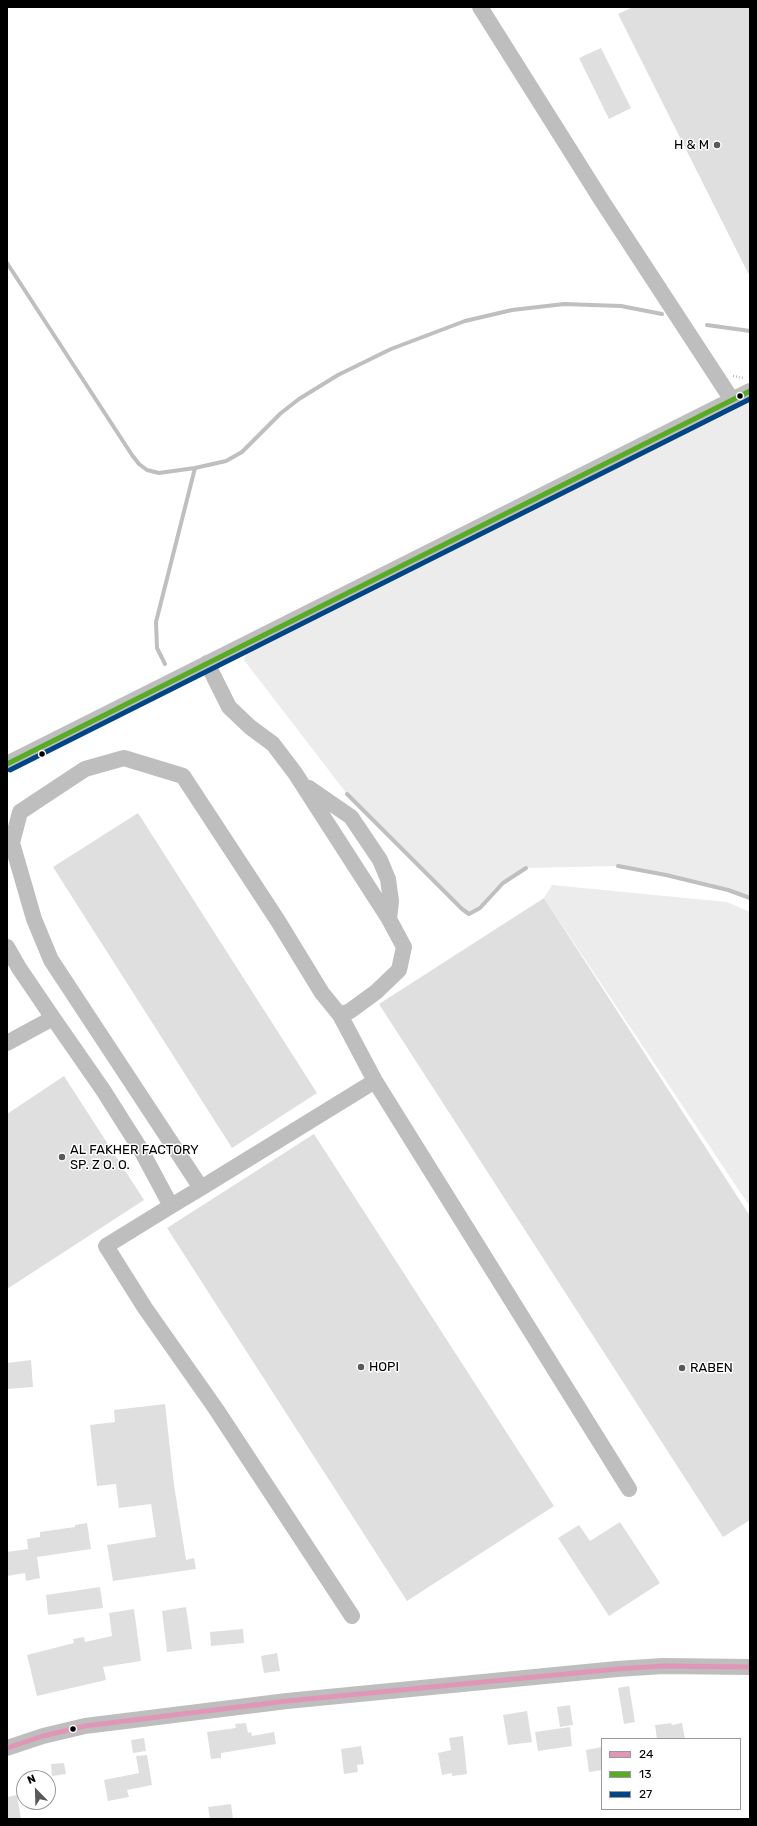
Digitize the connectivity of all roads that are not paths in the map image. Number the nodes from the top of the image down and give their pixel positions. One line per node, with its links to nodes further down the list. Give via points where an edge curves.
1 (480, 7): 3 (street, via 602,201)
2 (749, 384): 3 (street)
3 (732, 400): 4 (street)
4 (206, 663): 5 (street); 6 (street, via 229,707 273,744)
5 (7, 764)
6 (295, 773): 7 (street); 7 (street, via 308,788 352,817 380,860 388,879 391,901)
7 (389, 919): 9 (street, via 404,948 398,970 376,992)
8 (7, 947): 10 (street)
9 (340, 1015): 12 (street); 13 (street, via 322,993 278,921 182,776 124,758 85,769 20,812 12,843 34,919 51,960)
10 (53, 1018): 11 (street); 14 (street, via 141,1150)
11 (7, 1043)
12 (375, 1081): 13 (street); 15 (street)
13 (201, 1188): 14 (street)
14 (171, 1206): 16 (street, via 106,1246 144,1308 216,1408)
15 (629, 1489)
16 (352, 1616)
17 (750, 1667): 18 (street, via 663,1666 617,1669 287,1701 85,1726)
18 (7, 1748)

